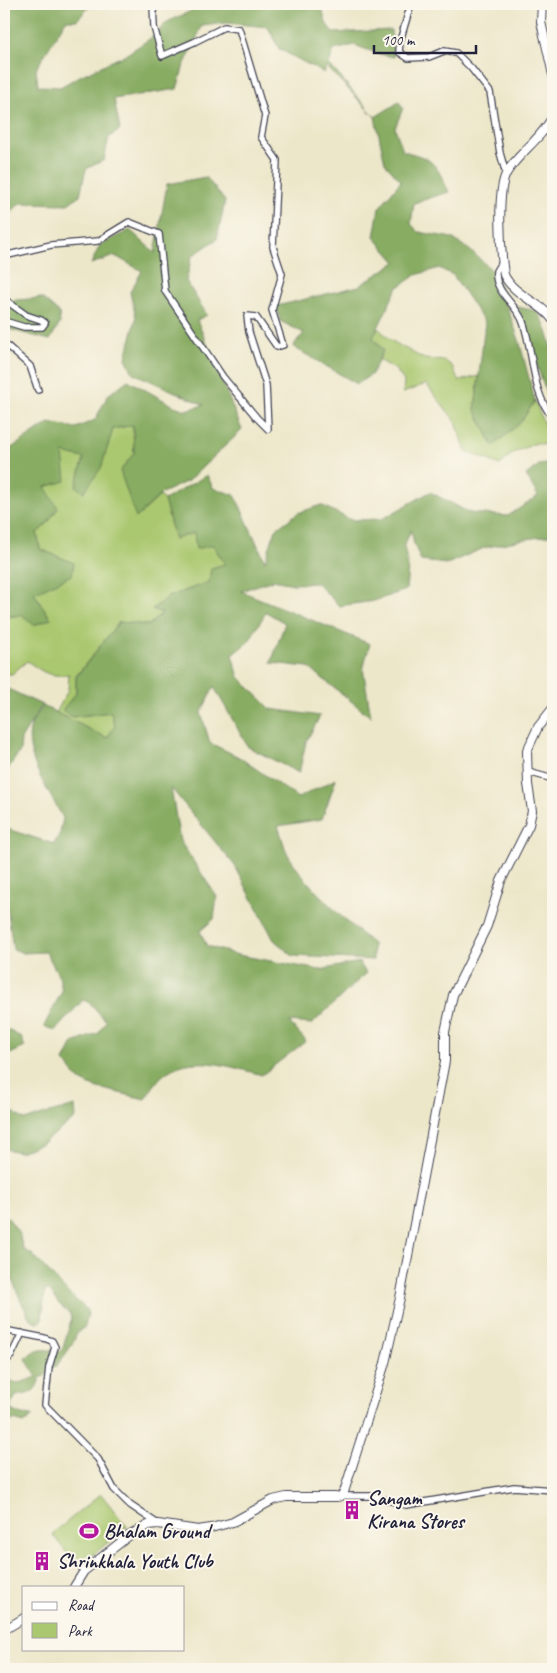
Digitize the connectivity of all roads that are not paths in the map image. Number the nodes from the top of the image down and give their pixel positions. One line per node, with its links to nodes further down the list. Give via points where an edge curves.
1 (153, 4): 7 (street, via 154,27 162,56 224,27 239,29 265,116 262,137 277,160 273,247 282,274 272,310 283,345 277,347 256,318 247,316 266,386 268,429 223,377 165,291 159,234 130,222 98,241 51,245)
2 (411, 4): 6 (street, via 399,52 408,58 444,51 456,53 472,68 490,92)
3 (542, 4): 4 (main road, via 541,22)
4 (553, 75)
5 (553, 116): 6 (main road)
6 (506, 174): 8 (main road, via 500,206)
7 (4, 256)
8 (503, 265): 10 (main road, via 508,283); 14 (street, via 496,271 496,281 522,320 540,392)
9 (4, 299): 11 (street, via 26,315 45,323 24,327)
10 (553, 320)
11 (4, 321)
12 (4, 343): 13 (street, via 30,366)
13 (38, 390)
14 (553, 418)
15 (553, 708): 16 (main road, via 530,744)
16 (528, 772): 17 (street); 22 (main road, via 532,811 530,825 502,881 487,926 453,995 447,1016 445,1061 400,1298 385,1363 346,1489)
17 (553, 780)
18 (4, 1330): 19 (street)
19 (22, 1333): 20 (street, via 11,1356); 23 (street, via 52,1341 55,1347 49,1367 45,1405 98,1459 114,1489 130,1505)
20 (4, 1362)
21 (553, 1490): 22 (street, via 514,1487 406,1505 372,1496)
22 (341, 1496): 23 (main road, via 273,1500 233,1522 212,1528 198,1530)
23 (158, 1524): 24 (main road, via 122,1540 84,1572)
24 (75, 1586)
25 (22, 1619): 26 (main road)
26 (4, 1630)

